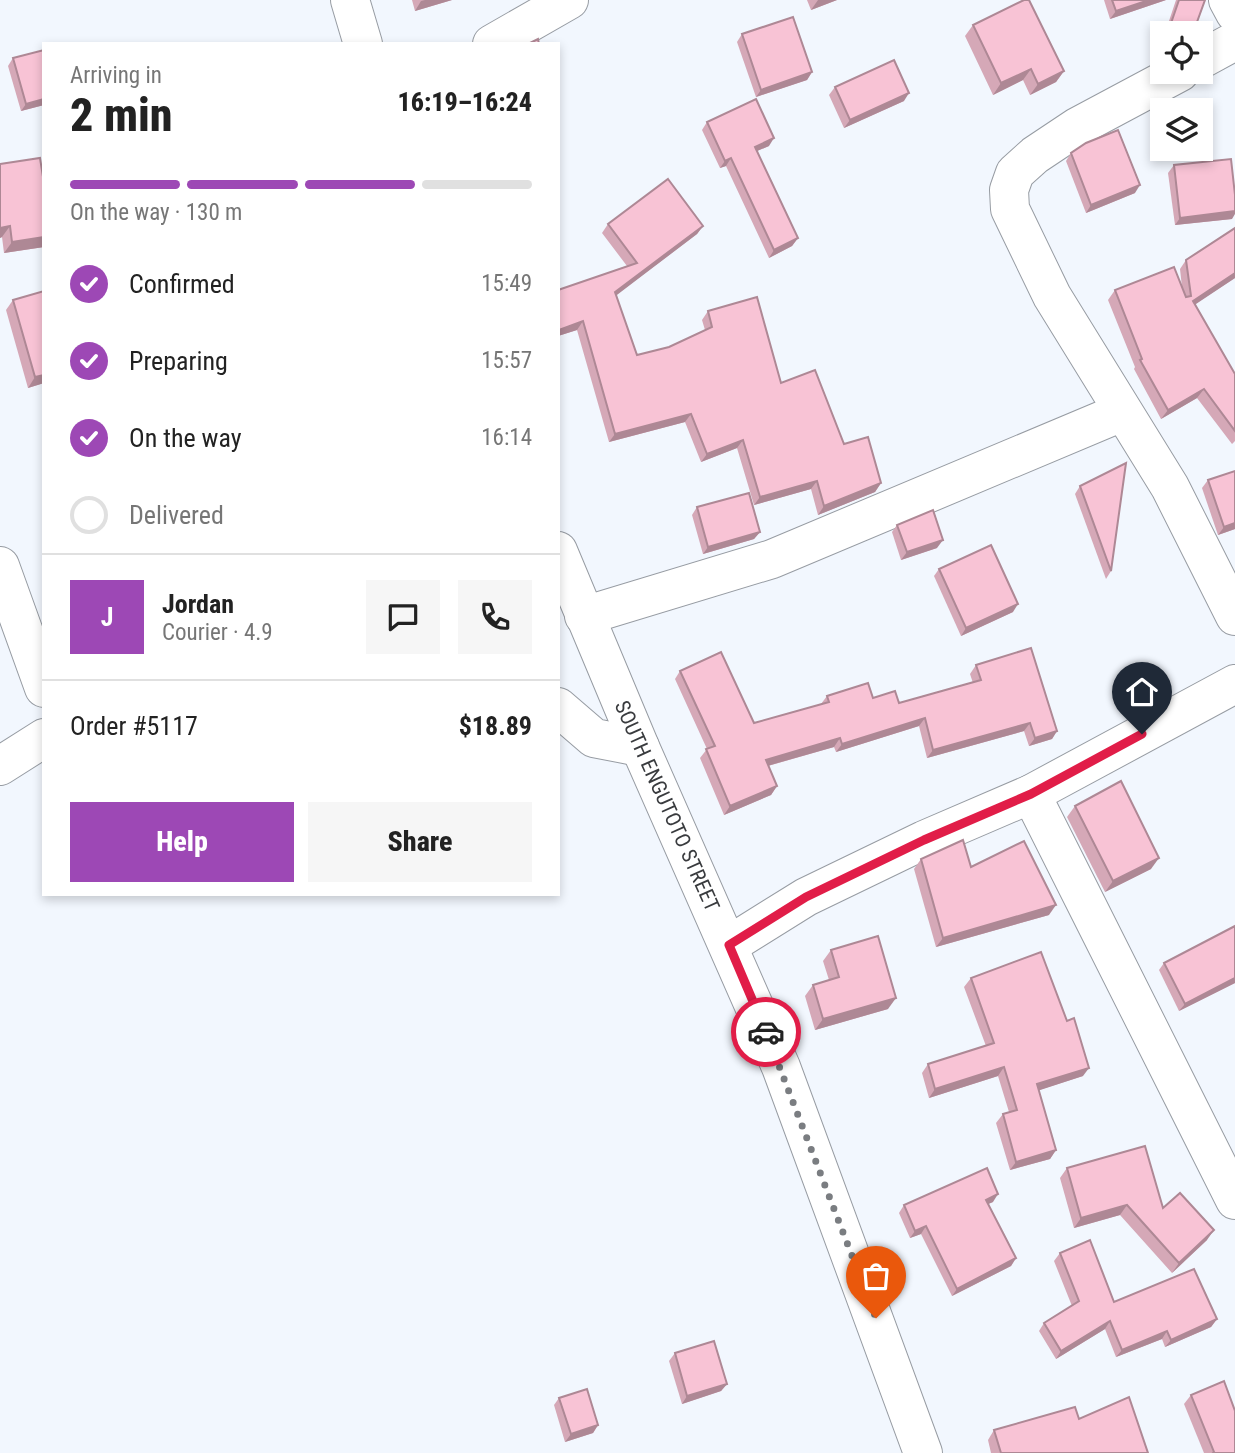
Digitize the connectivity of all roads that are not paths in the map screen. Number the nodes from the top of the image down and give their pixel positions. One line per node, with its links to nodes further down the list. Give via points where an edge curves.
1 (350, 0): 6 (street)
2 (569, 0): 7 (street)
3 (1228, 0): 4 (street)
4 (1235, 13)
5 (1235, 41): 8 (street)
6 (362, 42)
7 (496, 42)
8 (1213, 53)
9 (1158, 84): 10 (street, via 1035,155 1015,173 1009,190 1010,209 1027,247)
10 (1122, 412): 13 (street, via 772,559); 14 (street, via 1170,487)
11 (560, 556): 13 (street, SOUTH ENGUTOTO STREET)
12 (0, 566): 15 (street)
13 (584, 616): 19 (street, SOUTH ENGUTOTO STREET)
14 (1235, 616)
15 (42, 682)
16 (1235, 684): 21 (street)
17 (560, 709): 19 (street, via 594,738)
18 (42, 739): 20 (street)
19 (640, 747): 22 (street, SOUTH ENGUTOTO STREET)
20 (0, 766)
21 (1031, 794): 22 (street, via 806,897); 23 (street)
22 (729, 945): 24 (street, SOUTH ENGUTOTO STREET, via 830,1196)
23 (1235, 1200)
24 (923, 1453)

